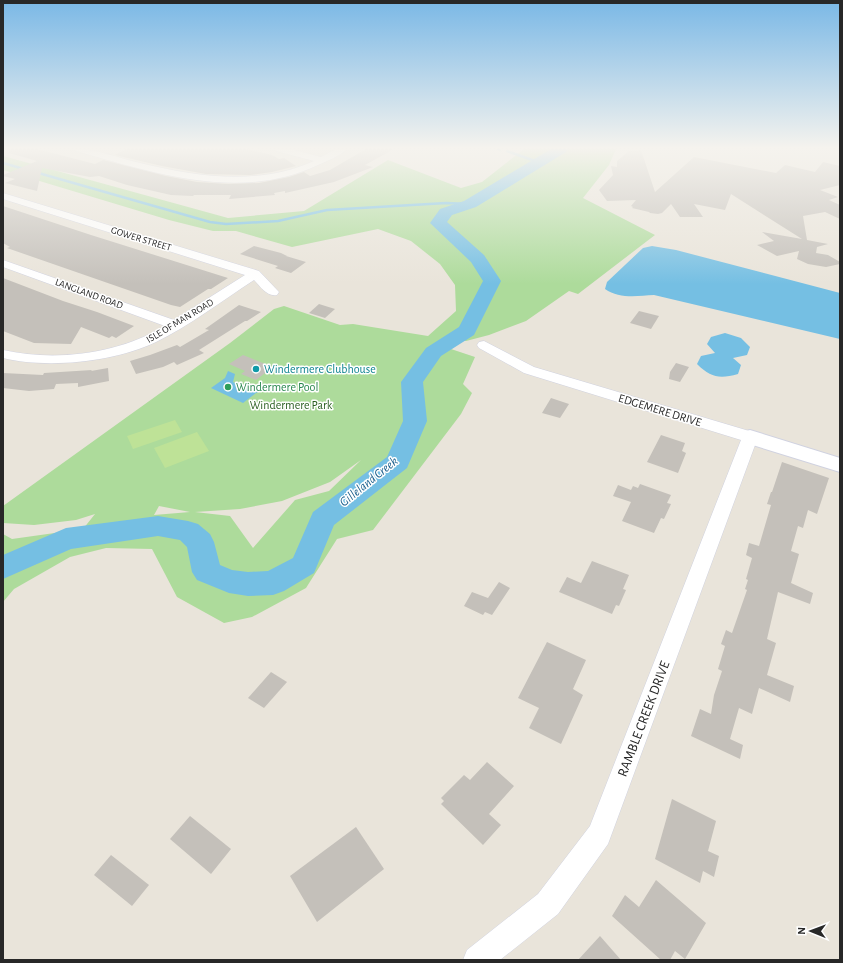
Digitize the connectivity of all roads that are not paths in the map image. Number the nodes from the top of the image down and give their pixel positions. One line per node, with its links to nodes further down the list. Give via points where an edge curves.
1 (3, 196): 3 (street, GOWER STREET)
2 (3, 263): 5 (street, LANGLAND ROAD)
3 (255, 274): 4 (street, GOWER STREET); 5 (street, ISLE OF MAN ROAD)
4 (273, 292)
5 (175, 325): 7 (street, ISLE OF MAN ROAD, via 144,342 106,353 67,358 33,358)
6 (484, 345): 8 (street, EDGEMERE DRIVE, via 528,370)
7 (3, 354)
8 (750, 437): 9 (street, EDGEMERE DRIVE); 10 (street, RAMBLE CREEK DRIVE, via 599,836 548,904)
9 (840, 465)
10 (477, 960)

